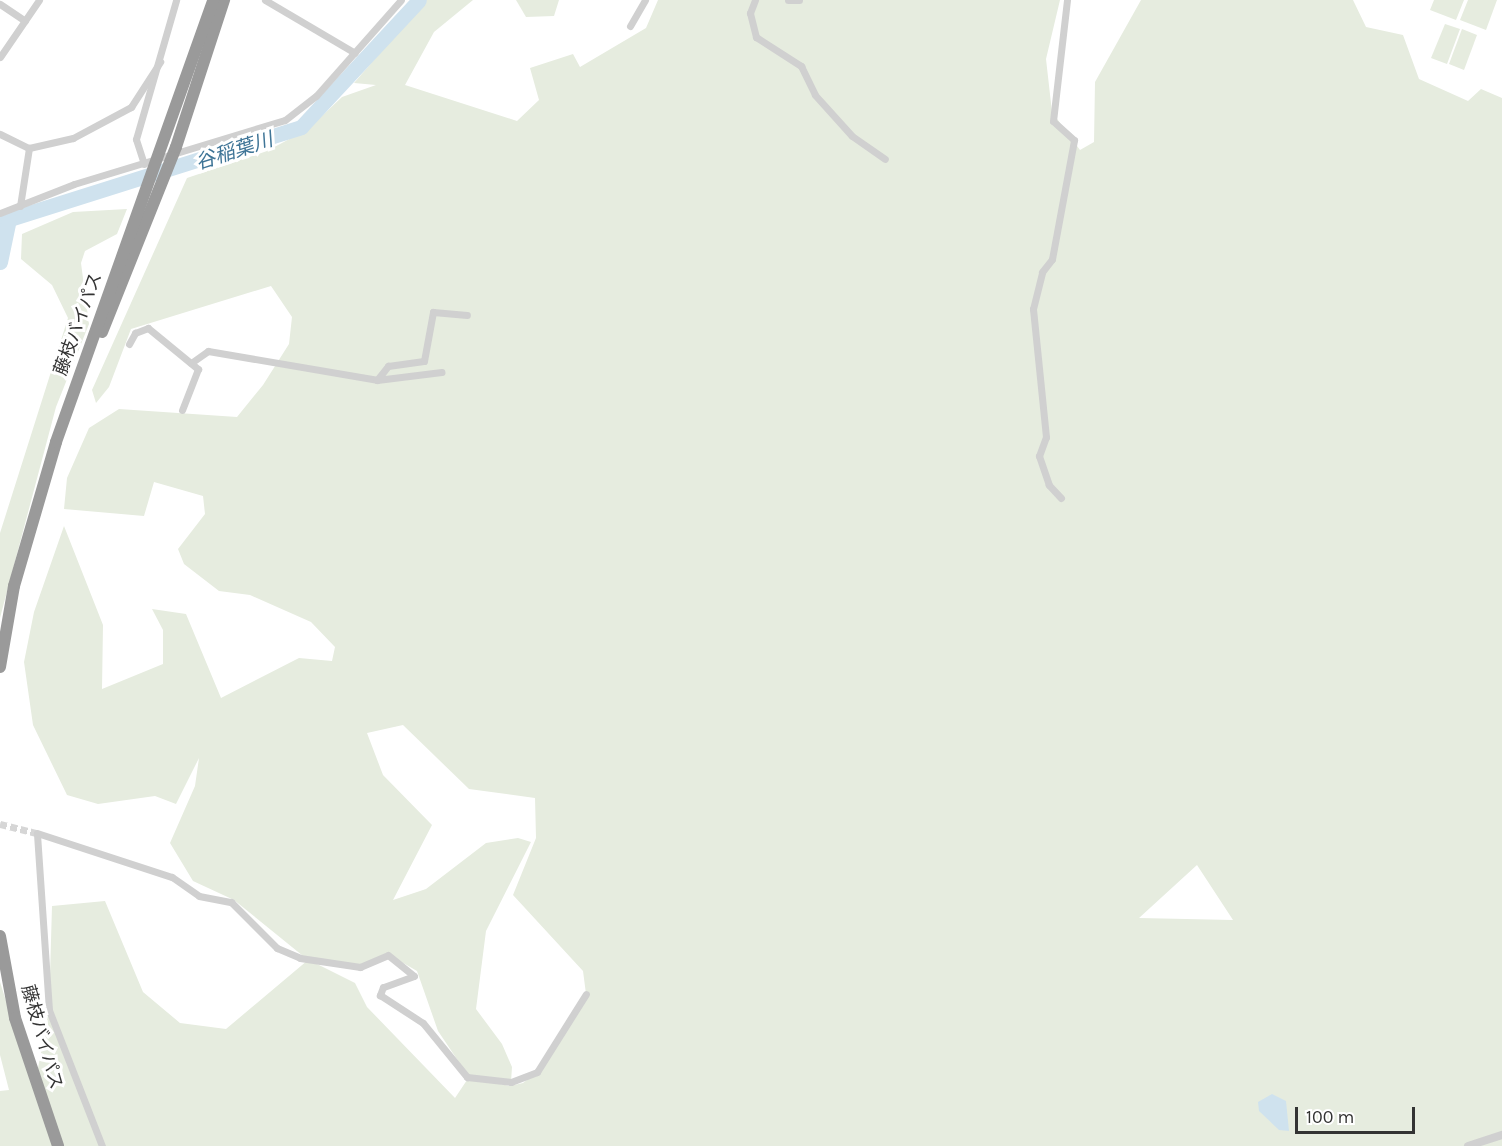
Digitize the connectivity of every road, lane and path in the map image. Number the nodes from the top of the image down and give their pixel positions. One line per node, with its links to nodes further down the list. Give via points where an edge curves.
1 (39, 0): 14 (street)
2 (176, 0): 19 (street)
3 (206, 0): 16 (highway)
4 (213, 0): 16 (highway, 藤枝バイパス)
5 (224, 0): 21 (highway)
6 (265, 0): 17 (street)
7 (401, 0): 17 (street)
8 (645, 0): 15 (street)
9 (755, 0): 23 (street, via 750,13 756,37 801,66 815,95 852,136)
10 (788, 0): 11 (street)
11 (799, 0)
12 (1067, 0): 34 (street, via 1053,121 1074,140 1052,260 1042,272 1033,309 1046,436 1039,456 1049,485)
13 (0, 3): 14 (street)
14 (25, 21): 18 (street)
15 (630, 26)
16 (197, 53): 21 (highway, 藤枝バイパス)
17 (355, 53): 24 (street, via 285,120)
18 (0, 57)
19 (160, 62): 22 (street, via 131,107 73,138); 24 (street, via 136,139)
20 (0, 134): 22 (street)
21 (170, 147): 32 (highway, 藤枝バイパス, via 146,197); 32 (highway, via 159,193)
22 (29, 148): 25 (street)
23 (885, 159)
24 (144, 164): 25 (street)
25 (20, 206): 26 (street)
26 (0, 213)
27 (467, 315): 31 (street, via 433,312 423,361 388,366)
28 (129, 344): 29 (street, via 135,333 148,328)
29 (191, 363): 31 (street, via 208,351); 33 (street, via 198,369)
30 (442, 372): 31 (street)
31 (377, 380)
32 (72, 395): 35 (highway, 藤枝バイパス, via 24,546)
33 (182, 410)
34 (1061, 498)
35 (0, 667)
36 (0, 936): 39 (highway, 藤枝バイパス, via 15,1018)
37 (586, 994): 40 (street, via 537,1072 511,1082 467,1077 423,1023 380,995 383,987 414,976 388,955 360,967 300,958 277,948 231,903 199,897 172,877 37,833 49,1010)
38 (1502, 1135): 41 (street)
39 (58, 1146)
40 (102, 1146)
41 (1467, 1146)

